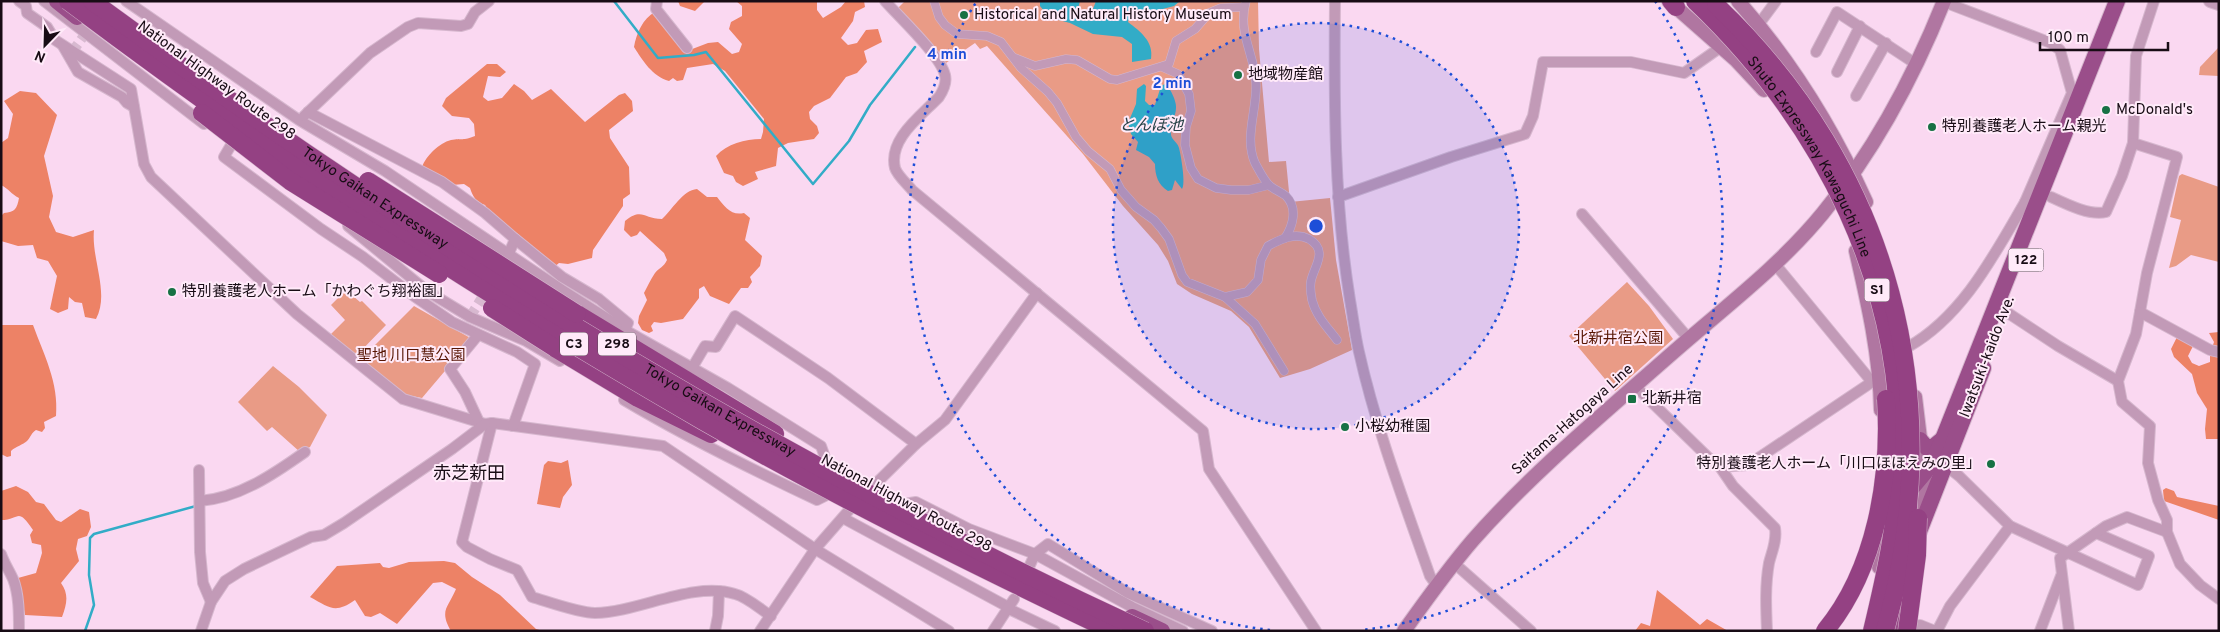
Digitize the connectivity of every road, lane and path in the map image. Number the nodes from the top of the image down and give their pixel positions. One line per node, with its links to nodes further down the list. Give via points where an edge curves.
1 (19, 1): 77 (street, via 26,6 27,13 47,27 54,40 131,89 144,164 151,177 297,314 402,399)
2 (44, 1): 44 (street)
3 (57, 1): 80 (highway, National Highway Route 298 / 298, via 341,206 549,337)
4 (64, 1): 80 (highway, bridge, via 113,46 267,164 332,208 638,398)
5 (68, 1): 103 (highway, Tokyo Gaikan Expressway / C3, bridge, via 254,136 444,264 705,422)
6 (92, 1): 36 (highway, Tokyo Gaikan Expressway / C3, bridge)
7 (105, 1): 81 (highway, National Highway Route 298 / 298, via 346,173 606,337)
8 (126, 1): 40 (street)
9 (489, 1): 39 (street, via 475,12 468,24 418,23 408,27 370,53)
10 (657, 1): 30 (street, via 656,9)
11 (885, 1): 59 (street, via 932,53 945,76 939,98 901,138 895,149 895,170 912,190)
12 (934, 1): 32 (street, via 939,17 957,34 988,36 1001,42)
13 (1335, 1): 49 (street, via 1334,104)
14 (1695, 1): 54 (highway, Shuto Expressway Kawaguchi Line / S1, bridge, via 1747,54 1802,126 1835,184)
15 (1712, 1): 72 (highway, Shuto Expressway Kawaguchi Line / S1, bridge, via 1778,72 1841,166 1876,246)
16 (1738, 1): 26 (main road)
17 (1776, 1): 26 (street)
18 (2117, 1): 37 (highway, Iwatsuki-kaido Ave. / 122)
19 (2127, 1): 50 (highway, Iwatsuki-kaido Ave. / 122)
20 (2154, 1): 43 (street, via 2136,56)
21 (2210, 1): 25 (street)
22 (1944, 2): 33 (main road, Saitama-Hatogaya Line); 37 (street, via 2057,46)
23 (1672, 3): 29 (main road)
24 (1245, 4): 34 (street, via 1209,13 1196,29 1176,41 1169,64); 48 (street, via 1246,44 1256,82 1250,144 1255,162)
25 (2219, 4)
26 (1759, 24): 46 (main road, via 1809,94)
27 (1860, 26): 28 (street); 31 (street, via 1837,12); 35 (street)
28 (1886, 43): 33 (street); 38 (street)
29 (1721, 47): 49 (street, via 1684,73 1631,62 1543,62 1533,116 1525,134); 51 (main road, via 1767,92 1795,129)
30 (687, 48)
31 (1816, 52)
32 (1015, 58): 34 (street, via 1035,66 1066,59 1077,60 1110,79 1118,80); 60 (street, via 1057,102 1076,137 1110,169 1126,197 1158,224 1169,239 1187,282)
33 (1916, 64): 46 (main road, Saitama-Hatogaya Line)
34 (1162, 67): 48 (street, via 1178,74 1189,94 1191,111 1185,145 1191,168 1198,179 1216,188 1231,190)
35 (1837, 72)
36 (216, 90): 81 (highway, bridge); 128 (highway, Tokyo Gaikan Expressway / C3, bridge, via 401,218 708,406 888,504)
37 (2075, 95): 52 (highway, Iwatsuki-kaido Ave. / 122)
38 (1856, 96)
39 (308, 112): 40 (street); 41 (street)
40 (299, 120): 42 (street)
41 (336, 126): 42 (street); 56 (street, via 442,182)
42 (330, 140): 57 (street, via 385,171)
43 (2132, 143): 50 (street, via 2106,212 2100,214); 62 (street, via 2177,157)
44 (230, 145): 45 (street); 47 (street, via 224,157)
45 (264, 168): 47 (street); 63 (street, via 344,222 427,291)
46 (1853, 172): 51 (main road, Saitama-Hatogaya Line); 69 (main road, via 1887,261)
47 (255, 180): 64 (street, via 414,296)
48 (1268, 185): 55 (street, via 1288,198 1292,206 1293,224)
49 (1338, 197): 111 (street, via 1343,257 1358,351 1391,464 1430,576)
50 (2051, 197): 61 (highway, Iwatsuki-kaido Ave. / 122)
51 (1835, 198): 58 (main road, Saitama-Hatogaya Line); 75 (main road, via 1854,244 1872,317)
52 (2031, 205): 69 (street, via 1973,288 1925,338); 82 (highway, Iwatsuki-kaido Ave. / 122)
53 (1582, 214): 67 (street)
54 (1856, 230): 92 (highway, bridge, via 1879,323 1884,360); 139 (highway, Shuto Expressway Kawaguchi Line / S1, bridge, via 1886,324 1899,429 1894,517 1886,572)
55 (1285, 238): 60 (street, via 1268,246 1254,287); 68 (street, via 1303,236 1318,249 1319,260 1311,279 1312,300)
56 (515, 239): 57 (street); 65 (street, via 562,278 599,299 628,322)
57 (509, 253): 65 (street)
58 (1775, 264): 67 (main road, Saitama-Hatogaya Line); 75 (street)
59 (1037, 293): 84 (street, via 944,420); 132 (street, via 1203,431 1209,469)
60 (1225, 297): 73 (street, via 1255,324)
61 (2005, 311): 74 (street); 88 (highway, Iwatsuki-kaido Ave. / 122)
62 (2140, 312): 70 (street); 74 (street, via 2136,334)
63 (470, 316): 64 (street); 79 (street, via 526,341)
64 (464, 328): 66 (street)
65 (625, 330): 71 (street)
66 (478, 335): 77 (street, via 450,369); 78 (street, via 517,352 535,364)
67 (1689, 339): 76 (main road, Saitama-Hatogaya Line)
68 (1337, 340)
69 (1908, 347): 83 (main road)
70 (2219, 352)
71 (692, 368): 84 (street, via 705,346 716,347 735,316 828,378); 87 (street, via 821,446)
72 (1907, 369): 140 (highway, Shuto Expressway Kawaguchi Line / S1, bridge, via 1911,450 1909,507 1898,577); 142 (highway, bridge, via 1919,479 1917,555)
73 (1284, 371)
74 (2118, 381): 100 (street, via 2122,402 2150,426 2148,463 2167,520)
75 (1876, 382): 89 (street, via 1748,465); 110 (main road, via 1883,452)
76 (1635, 386): 89 (street); 107 (main road, Saitama-Hatogaya Line, via 1525,485)
77 (485, 423): 78 (street); 112 (street, via 462,542 516,570 532,597 594,613 624,610 686,594); 114 (street, via 331,531 310,537 225,581)
78 (512, 426): 85 (street)
79 (671, 428): 85 (street); 94 (street, via 817,500)
80 (716, 436): 94 (highway, National Highway Route 298 / 298)
81 (778, 436): 87 (highway, National Highway Route 298 / 298)
82 (1943, 439): 83 (highway, via 1932,448 1927,448); 91 (highway, Iwatsuki-kaido Ave. / 122)
83 (1920, 440): 91 (main road)
84 (916, 444): 93 (street)
85 (663, 446): 102 (street)
86 (305, 452): 95 (street, via 269,476 230,495)
87 (827, 463): 93 (highway, National Highway Route 298 / 298)
88 (1946, 465): 98 (highway, Iwatsuki-kaido Ave. / 122); 99 (street)
89 (1720, 467): 135 (street, via 1733,486 1775,528 1766,600)
90 (199, 470): 95 (street)
91 (1925, 474): 98 (main road); 110 (highway, 122, via 1898,506 1889,527)
92 (1885, 478): 136 (highway, bridge, via 1868,548 1846,600); 137 (highway, bridge, via 1878,556)
93 (871, 488): 96 (highway, National Highway Route 298 / 298); 97 (street)
94 (825, 496): 97 (highway, National Highway Route 298 / 298)
95 (200, 501): 114 (street, via 202,583)
96 (904, 504): 104 (street, via 916,502 969,529); 129 (highway, National Highway Route 298 / 298)
97 (846, 513): 102 (street); 115 (street); 126 (highway, National Highway Route 298 / 298)
98 (1923, 517): 141 (highway, 122)
99 (2010, 526): 105 (street); 144 (street, via 1950,606)
100 (2167, 532): 101 (street, via 2128,517); 113 (street, via 2180,564)
101 (2096, 533): 105 (street); 105 (street, via 2149,556 2138,585)
102 (815, 548): 116 (street); 117 (street)
103 (947, 551): 125 (highway, bridge); 127 (highway, Tokyo Gaikan Expressway / C3, bridge)
104 (1036, 554): 108 (street); 130 (street); 131 (street, via 1048,544 1128,593)
105 (2067, 554): 109 (street, via 2060,558)
106 (2, 561): 118 (street, via 13,580)
107 (1454, 563): 111 (main road, Saitama-Hatogaya Line); 134 (street)
108 (1030, 565)
109 (2061, 576): 145 (street); 146 (street)
110 (1879, 578): 138 (highway, 122)
111 (1437, 586): 133 (main road, Saitama-Hatogaya Line)
112 (719, 591): 116 (street, via 737,594); 120 (street)
113 (2219, 599)
114 (211, 602): 119 (street)
115 (1011, 605): 123 (street); 124 (street)
116 (771, 616): 121 (street)
117 (929, 625): 122 (street)
118 (19, 631)
119 (201, 631)
120 (715, 631)
121 (760, 631)
122 (949, 631)
123 (993, 631)
124 (1055, 631)
125 (1087, 631)
126 (1097, 631)
127 (1112, 631)
128 (1145, 631)
129 (1162, 631)
130 (1182, 631)
131 (1212, 631)
132 (1316, 631)
133 (1404, 631)
134 (1532, 631)
135 (1767, 631)
136 (1825, 631)
137 (1861, 631)
138 (1866, 631)
139 (1872, 631)
140 (1885, 631)
141 (1895, 631)
142 (1907, 631)
143 (1913, 631): 144 (street, via 1920,625)
144 (1936, 631)
145 (2040, 631)
146 (2069, 631)

